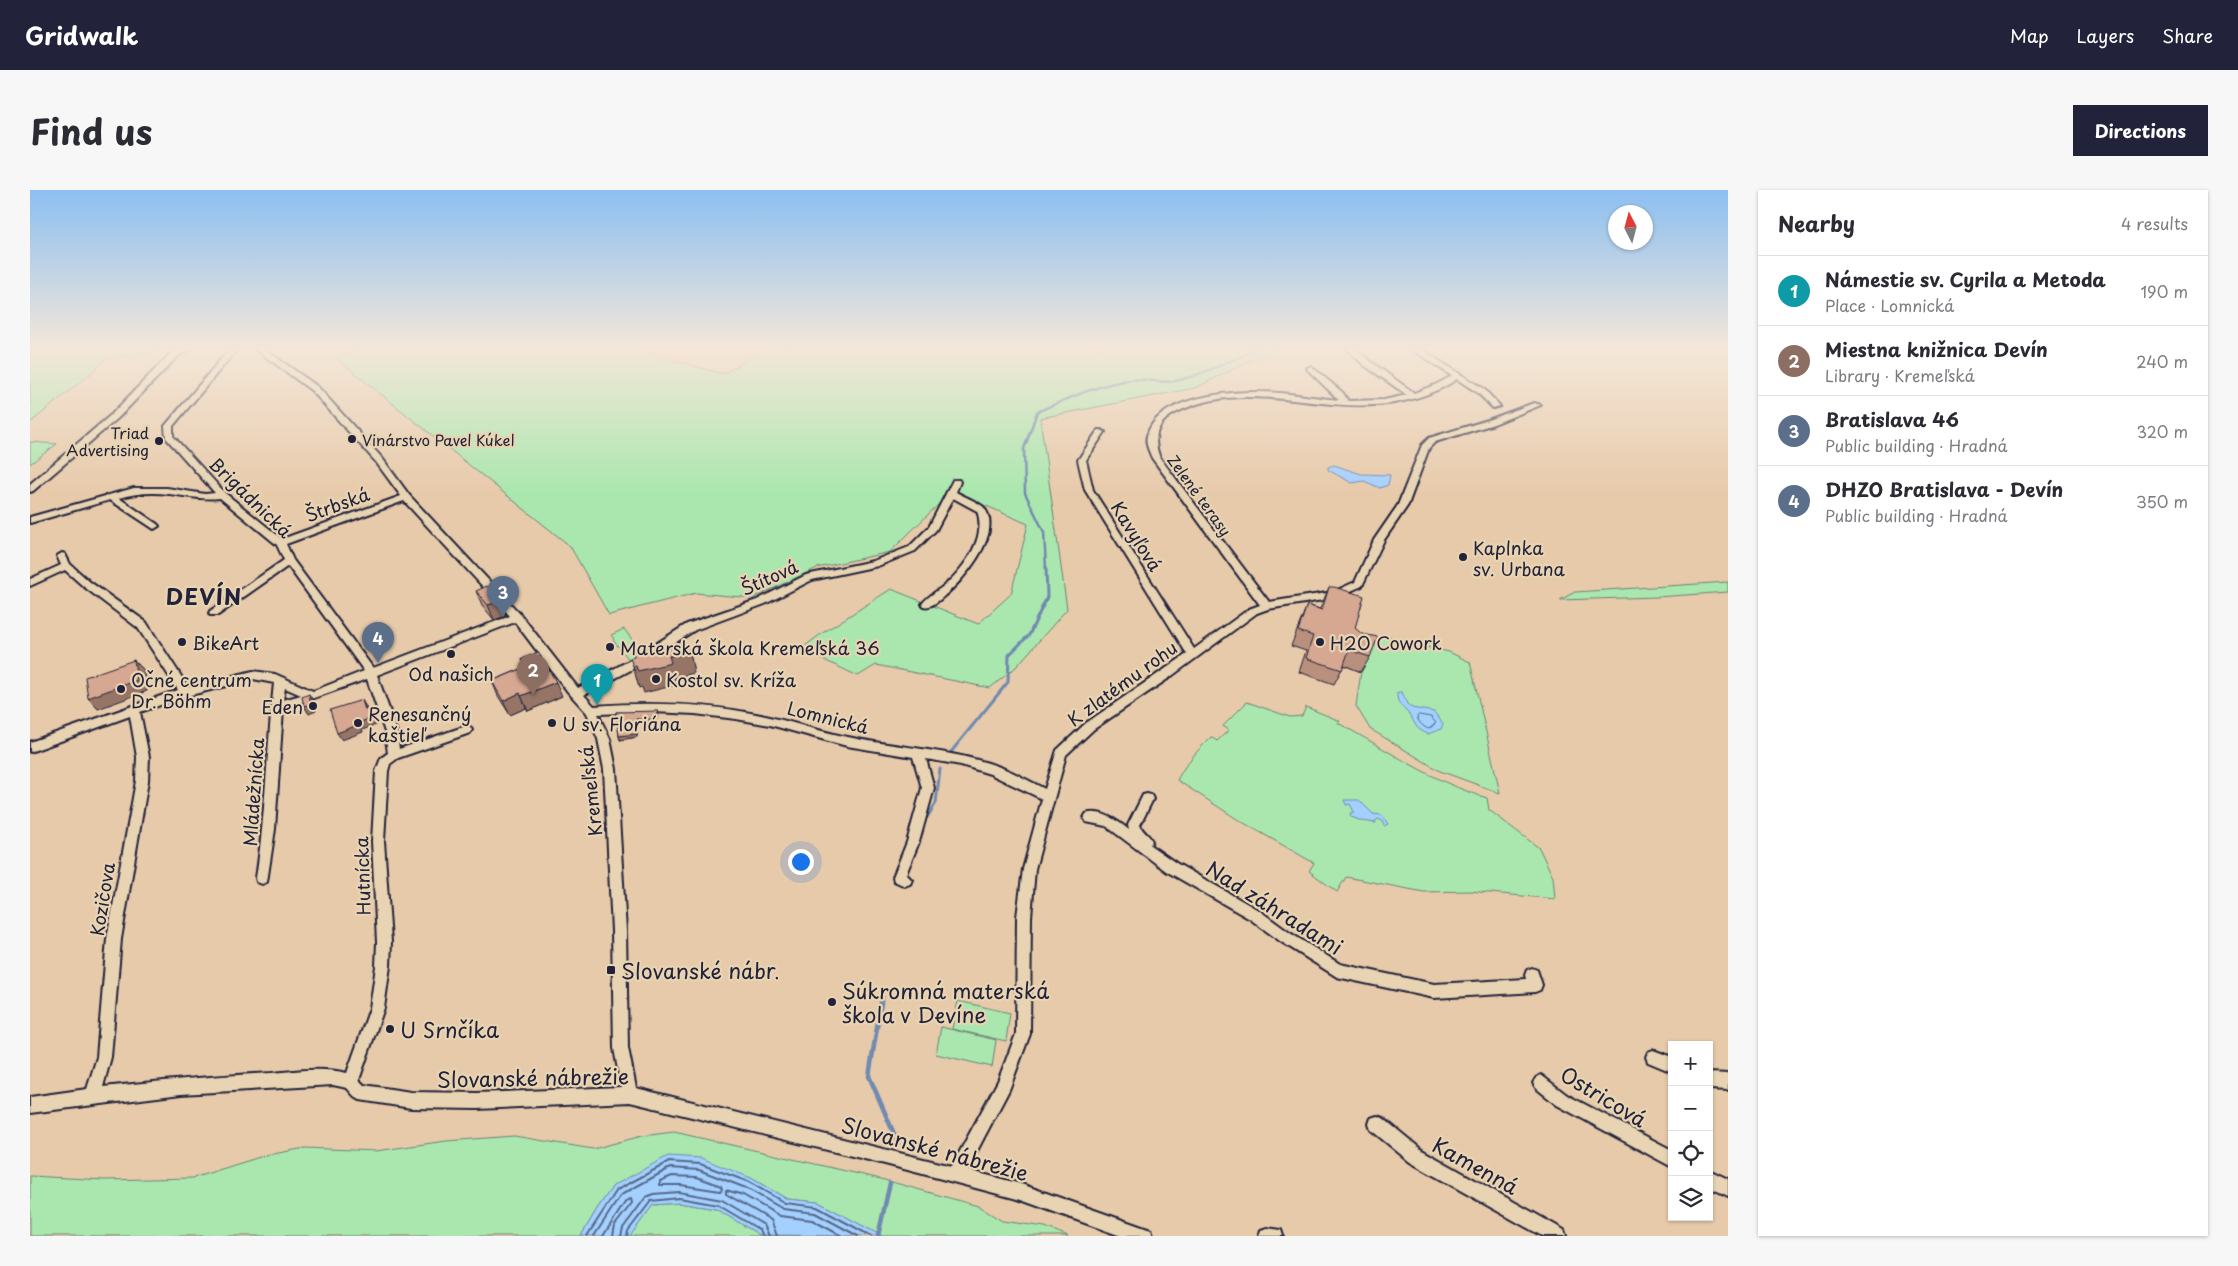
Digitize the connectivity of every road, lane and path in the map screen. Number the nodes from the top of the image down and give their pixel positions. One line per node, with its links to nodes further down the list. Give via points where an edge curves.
1 (134, 397): 14 (street)
2 (194, 397): 16 (street, Brigádnická, via 169,426 169,436)
3 (322, 397): 18 (street, Kremeľská, via 379,460)
4 (1218, 397): 25 (street, Zelené terasy, via 1172,411 1154,426 1152,447 1156,458)
5 (1286, 397): 9 (street, Zelené terasy)
6 (1341, 397): 9 (street)
7 (1410, 397): 9 (street, Zelené terasy)
8 (1487, 397): 11 (street)
9 (1346, 404)
10 (1537, 405): 25 (street, K zlatému rohu, via 1432,440 1425,447 1403,505 1355,587 1335,595)
11 (1496, 406)
12 (1101, 432): 28 (street, Kavyľová, via 1082,460 1089,490)
13 (956, 482): 15 (street, Štítová)
14 (30, 489)
15 (951, 493): 24 (street, via 981,509 984,532 962,574); 32 (street, Štítová, via 933,528 912,549 875,564 809,577 761,602 691,627 638,661)
16 (222, 495): 17 (street, via 206,497 145,490); 21 (street, Brigádnická)
17 (111, 497): 19 (street); 20 (street)
18 (406, 497): 21 (street, Štrbská); 27 (street, Kremeľská)
19 (30, 520)
20 (154, 526)
21 (281, 543): 22 (street, Brigádnická)
22 (289, 561): 26 (street); 29 (street, Brigádnická)
23 (30, 583): 31 (street, via 64,561 87,585 142,625)
24 (927, 604)
25 (1266, 606): 28 (street, K zlatému rohu, via 1246,615)
26 (214, 613)
27 (517, 617): 29 (street); 32 (street, Kremeľská)
28 (1193, 654): 41 (street, K zlatému rohu, via 1090,726 1067,746 1061,753)
29 (371, 673): 33 (street); 40 (street, via 391,732)
30 (280, 680): 31 (street, via 253,675); 33 (street); 34 (street, Mládežnícka)
31 (185, 692): 35 (street)
32 (576, 694): 36 (street, Kremeľská)
33 (312, 695): 34 (street)
34 (276, 707): 45 (street, Mládežnícka, via 269,840)
35 (134, 710): 38 (street); 55 (street, Kozičova, via 142,757 142,781 114,939 104,1057)
36 (591, 710): 39 (street, Lomnická, via 717,710 859,744); 54 (street, Kremeľská, via 604,738 610,769 619,931 621,1048)
37 (466, 730): 40 (street)
38 (30, 747)
39 (918, 752): 41 (street, Lomnická, via 994,770); 46 (street, via 928,788 899,877)
40 (394, 755): 51 (street, Hutnícka, via 385,761 378,841 383,966 377,1008)
41 (1049, 797): 59 (street, K zlatému rohu, via 1029,869 1024,917 1023,1034 1004,1085)
42 (1147, 800): 44 (street, via 1134,830 1171,859)
43 (1090, 818): 44 (street, Nad záhradami, via 1109,822)
44 (1171, 867): 47 (street, Nad záhradami, via 1256,915 1285,938 1337,970 1434,991 1535,984)
45 (262, 878)
46 (905, 880)
47 (1532, 975)
48 (1653, 1057): 49 (street)
49 (1668, 1063)
50 (1713, 1081): 52 (street)
51 (351, 1082): 54 (street, Slovanské nábrežie, via 360,1092 411,1100 486,1101); 55 (street, Slovanské nábrežie, via 333,1077 294,1078)
52 (1728, 1082)
53 (1541, 1083): 58 (street, Ostricová, via 1562,1100)
54 (630, 1094): 59 (street, Slovanské nábrežie)
55 (93, 1095): 56 (street, Slovanské nábrežie)
56 (30, 1105)
57 (1377, 1124): 65 (street, Kamenná, via 1416,1156)
58 (1668, 1157)
59 (956, 1174): 62 (street, Slovanské nábrežie, via 1027,1194)
60 (1713, 1180): 61 (street)
61 (1728, 1188)
62 (1145, 1236)
63 (1267, 1236): 64 (street)
64 (1275, 1236)
65 (1558, 1236)

